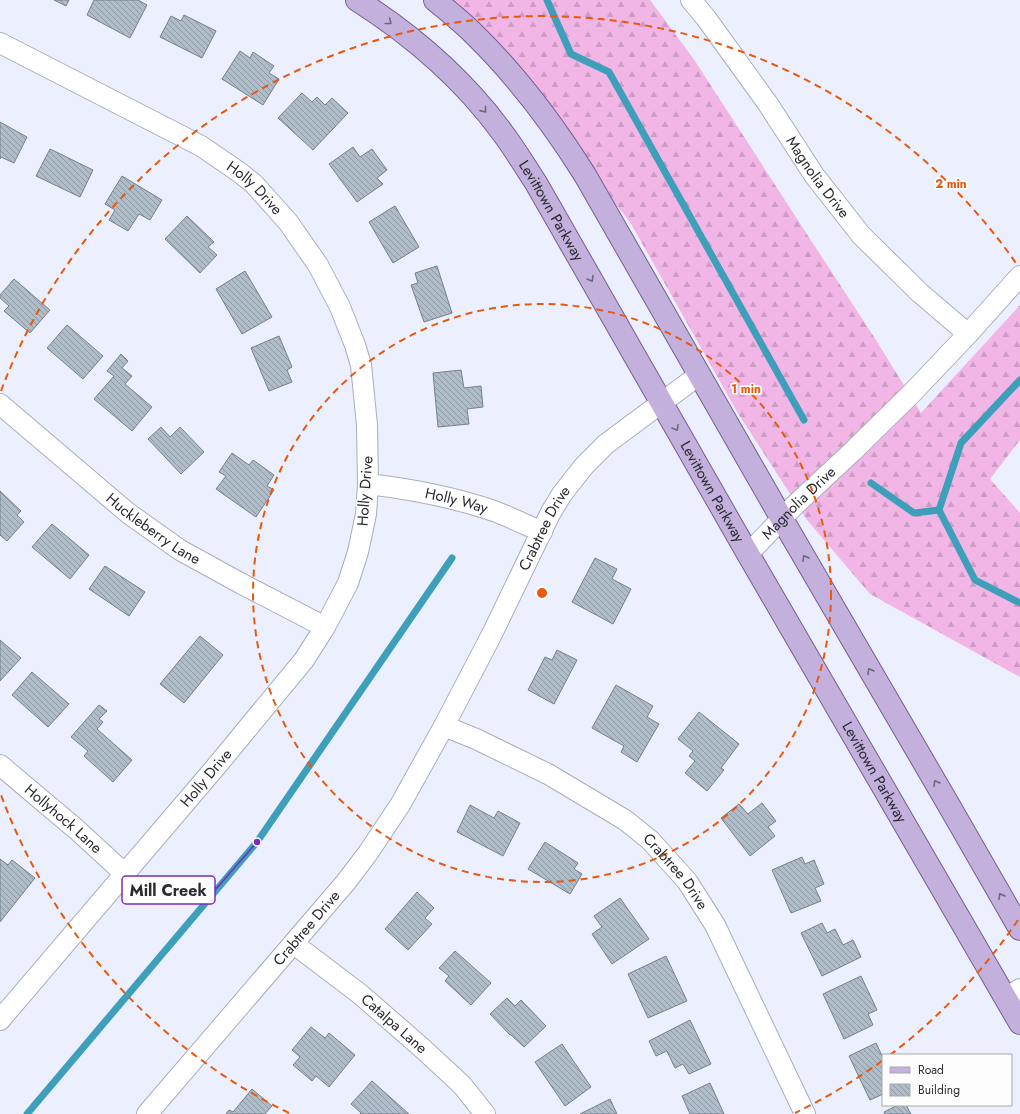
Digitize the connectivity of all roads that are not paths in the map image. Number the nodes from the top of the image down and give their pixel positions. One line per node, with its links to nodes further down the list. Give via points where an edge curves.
1 (357, 0): 8 (main road, Levittown Parkway, one-way to 8, via 381,15 431,54 473,96 502,132 536,183)
2 (435, 0): 7 (main road, via 474,33 537,104 589,182)
3 (691, 0): 6 (street, Magnolia Drive, via 768,104 814,175 861,235 920,293)
4 (0, 43): 10 (street, Holly Drive, via 201,146 254,184 288,222 318,265 340,307 355,345 360,365 367,426)
5 (1020, 276): 6 (street, Magnolia Drive)
6 (968, 334): 11 (street, Magnolia Drive, via 912,393)
7 (699, 374): 8 (street, Crabtree Drive); 11 (main road)
8 (662, 403): 12 (street, Crabtree Drive, via 606,444 584,466 562,494); 13 (main road, Levittown Parkway, one-way to 13)
9 (0, 404): 14 (street, Huckleberry Lane, via 128,512 180,550)
10 (368, 484): 12 (street, Holly Way, via 444,496 495,512); 14 (street, Holly Drive, via 366,514 358,552 348,583)
11 (782, 519): 13 (street, Magnolia Drive); 18 (main road, one-way to 11)
12 (542, 532): 15 (street, Crabtree Drive)
13 (748, 554): 20 (main road, Levittown Parkway)
14 (324, 627): 17 (street, Holly Drive, via 304,660)
15 (444, 726): 19 (street, Crabtree Drive, via 400,805 372,847); 25 (street, Crabtree Drive, via 548,774 625,820 650,840 687,881 714,925)
16 (0, 765): 17 (street, Hollyhock Lane)
17 (125, 874): 21 (street, Holly Drive)
18 (1020, 929)
19 (294, 944): 23 (street, Crabtree Drive); 24 (street, Catalpa Lane, via 360,994 422,1048 462,1085)
20 (1013, 993): 22 (main road, Levittown Parkway)
21 (0, 1020)
22 (1020, 1023)
23 (147, 1114)
24 (485, 1114)
25 (805, 1114)

